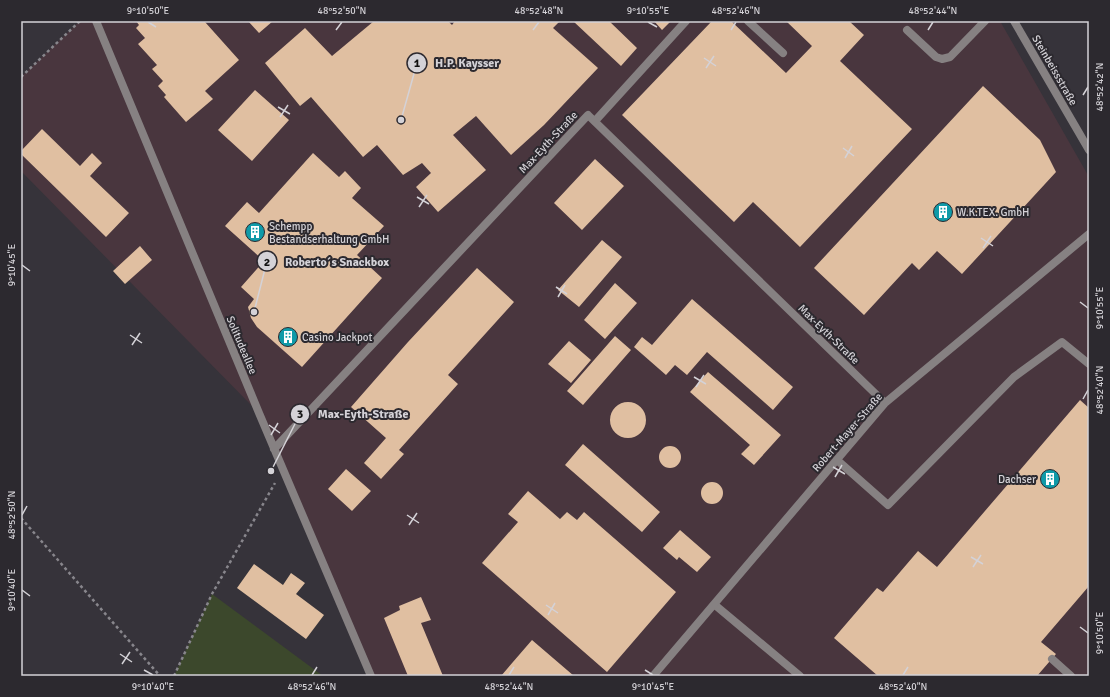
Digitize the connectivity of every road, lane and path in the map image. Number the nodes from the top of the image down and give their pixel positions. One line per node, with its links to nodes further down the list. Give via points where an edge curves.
1 (80, 21): 9 (path)
2 (96, 21): 15 (street, Solitudeallee)
3 (686, 21): 10 (street)
4 (748, 21): 8 (street)
5 (985, 21): 7 (street, via 950,57 942,59 936,57)
6 (1014, 21): 11 (street, Steinbeissstraße)
7 (908, 30)
8 (783, 53)
9 (21, 77)
10 (595, 121): 14 (street, Max-Eyth-Straße); 15 (street, Max-Eyth-Straße, via 588,115)
11 (1089, 150)
12 (1089, 234): 14 (street, Robert-Mayer-Straße)
13 (1089, 364): 16 (street, via 1062,342 1014,377 888,505)
14 (885, 403): 16 (street, Robert-Mayer-Straße)
15 (274, 449): 17 (street, Solitudeallee)
16 (837, 460): 19 (street, Robert-Mayer-Straße)
17 (282, 469): 22 (path, via 212,594); 23 (street, Solitudeallee)
18 (21, 518): 21 (path)
19 (715, 604): 24 (street, Robert-Mayer-Straße); 25 (street)
20 (1052, 659): 26 (street)
21 (160, 676)
22 (174, 676)
23 (371, 676)
24 (653, 676)
25 (800, 676)
26 (1071, 676)

